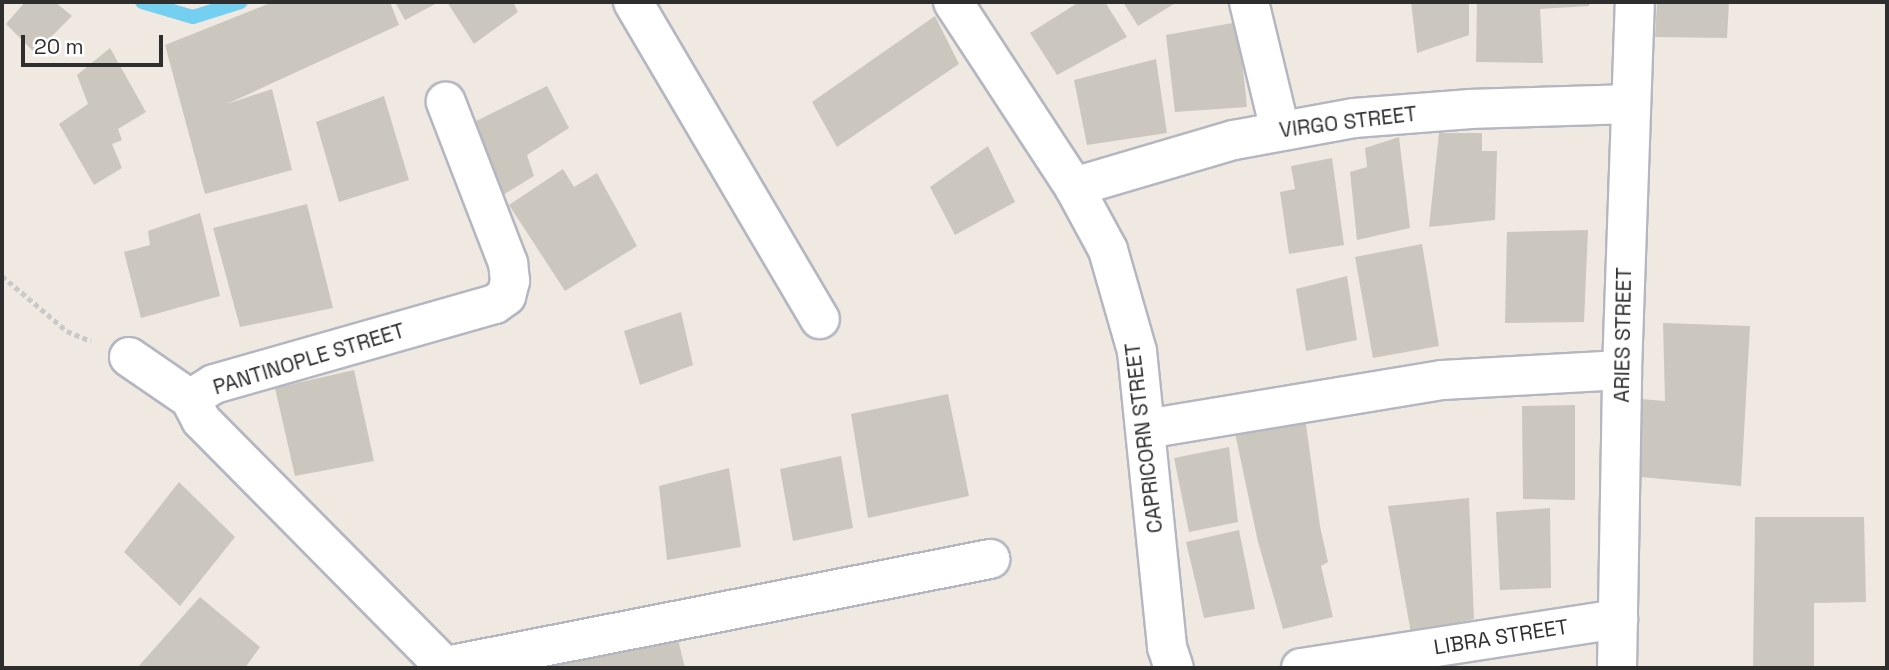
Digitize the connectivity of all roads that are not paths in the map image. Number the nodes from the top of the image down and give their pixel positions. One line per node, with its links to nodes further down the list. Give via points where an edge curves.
1 (632, 2): 9 (street)
2 (953, 2): 8 (street, CAPRICORN STREET)
3 (1249, 2): 7 (street)
4 (1635, 2): 6 (street, ARIES STREET)
5 (446, 102): 12 (street, PANTINOPLE STREET, via 508,263 506,296 495,304 214,384)
6 (1630, 104): 7 (street, VIRGO STREET, via 1425,112); 11 (street, ARIES STREET)
7 (1280, 130): 8 (street, VIRGO STREET)
8 (1074, 187): 13 (street, CAPRICORN STREET, via 1112,263 1137,351)
9 (820, 319)
10 (129, 357): 12 (street)
11 (1622, 369): 13 (street, via 1442,380); 15 (street, ARIES STREET)
12 (190, 398): 16 (street, PANTINOPLE STREET, via 201,420)
13 (1146, 429): 17 (street, CAPRICORN STREET, via 1167,647)
14 (990, 559): 16 (street)
15 (1618, 619): 18 (street, LIBRA STREET); 19 (street, ARIES STREET)
16 (442, 668)
17 (1174, 668)
18 (1301, 668)
19 (1617, 668)

